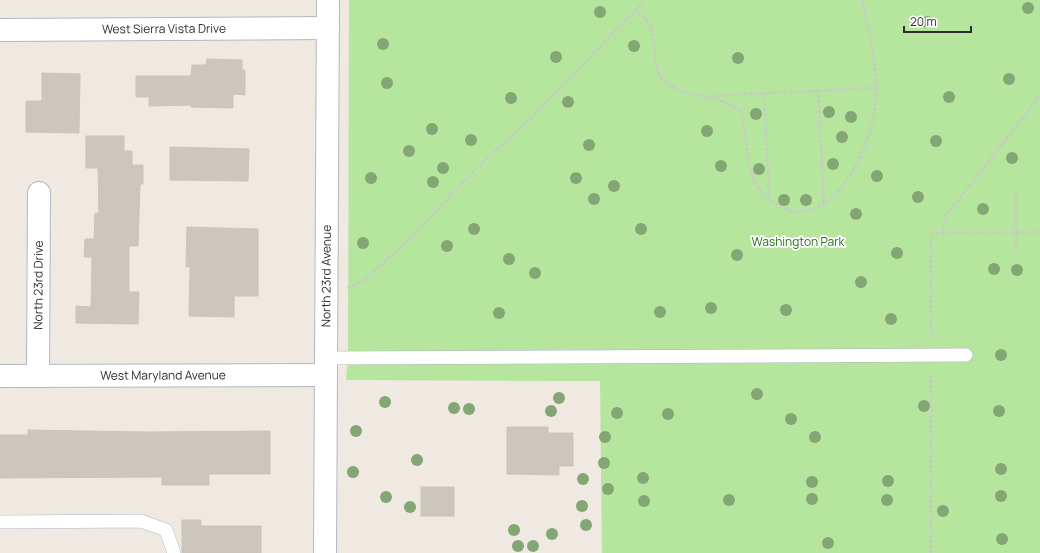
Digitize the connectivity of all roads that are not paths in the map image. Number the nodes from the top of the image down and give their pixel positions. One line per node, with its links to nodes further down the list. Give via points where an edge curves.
1 (328, 0): 2 (street, North 23rd Avenue)
2 (328, 28): 3 (street, West Sierra Vista Drive); 6 (street, North 23rd Avenue)
3 (0, 30)
4 (39, 193): 8 (street, North 23rd Drive)
5 (966, 355): 6 (lane)
6 (326, 366): 8 (street, West Maryland Avenue); 11 (street, North 23rd Avenue)
7 (0, 376): 8 (street, West Maryland Avenue)
8 (38, 376)
9 (0, 522): 10 (lane, via 141,521 166,530)
10 (174, 553)
11 (325, 553)

